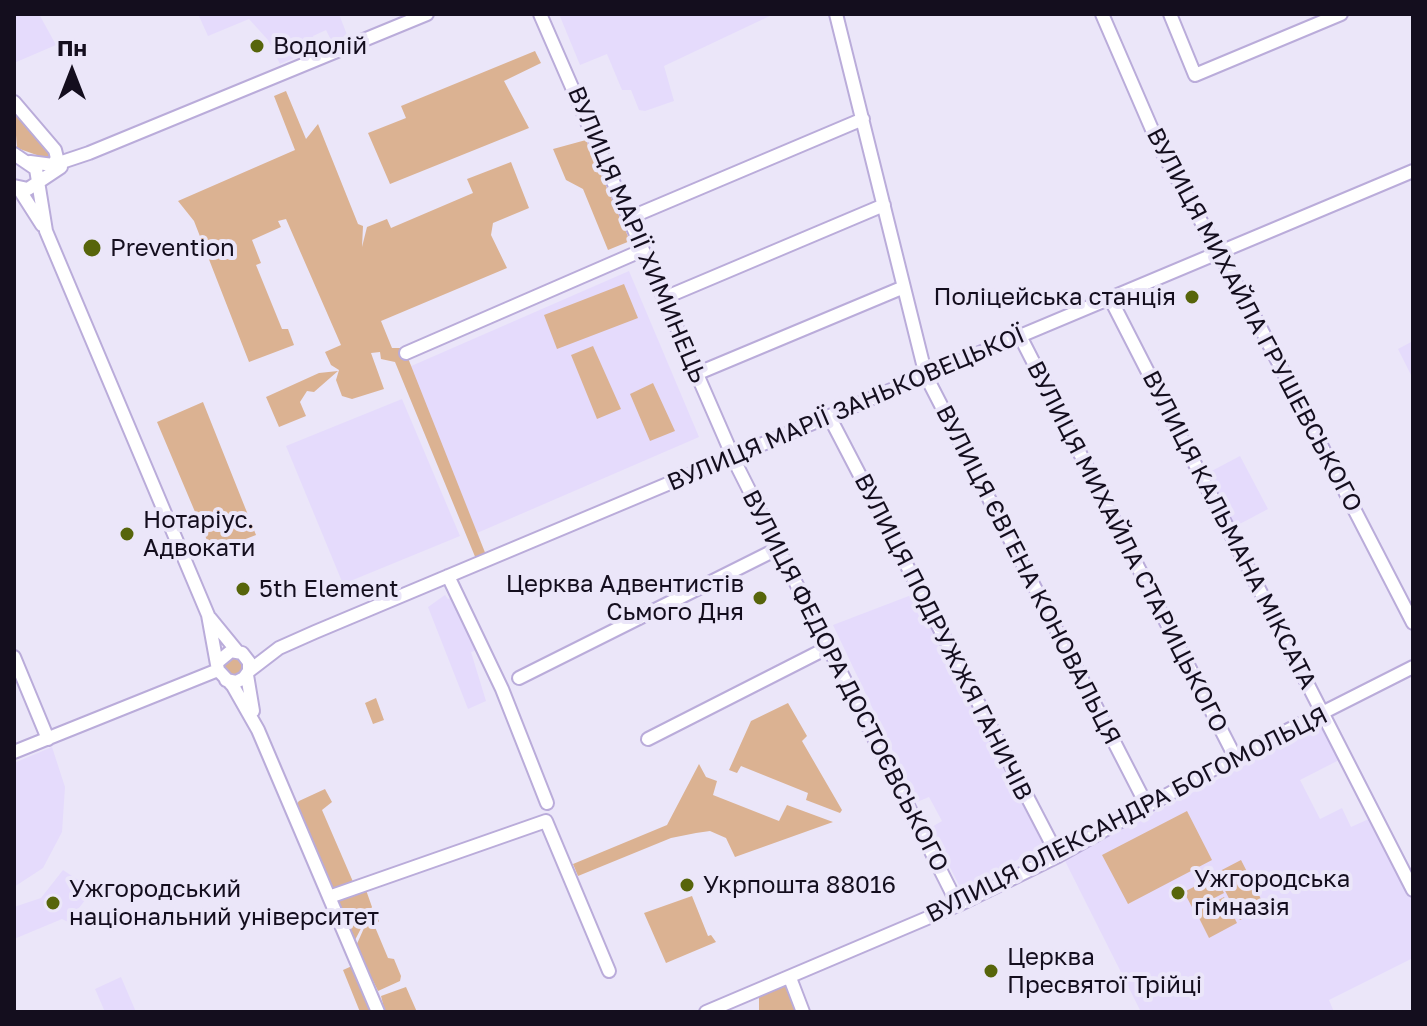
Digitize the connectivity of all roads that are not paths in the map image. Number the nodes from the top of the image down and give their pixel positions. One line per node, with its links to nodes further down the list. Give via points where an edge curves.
1 (427, 14): 10 (street)
2 (540, 14): 17 (street, ВУЛИЦЯ МАРІЇ ХИМИНЕЦЬ)
3 (836, 14): 8 (street, ВУЛИЦЯ ЄВГЕНА КОНОВАЛЬЦЯ)
4 (1102, 14): 20 (street, ВУЛИЦЯ МИХАЙЛА ГРУШЕВСЬКОГО, via 1160,148)
5 (1170, 14): 6 (street, via 1195,75)
6 (1341, 14)
7 (14, 102): 9 (street)
8 (863, 119): 16 (street, ВУЛИЦЯ ЄВГЕНА КОНОВАЛЬЦЯ); 17 (street)
9 (55, 150): 10 (street); 12 (street)
10 (89, 153): 12 (street); 14 (street)
11 (21, 160): 12 (street); 14 (street, via 37,172)
12 (53, 165)
13 (1413, 171): 20 (street, ВУЛИЦЯ МАРІЇ ЗАНЬКОВЕЦЬКОЇ)
14 (36, 183): 15 (street); 18 (street)
15 (17, 188): 18 (street)
16 (884, 205): 21 (street, ВУЛИЦЯ ЄВГЕНА КОНОВАЛЬЦЯ); 22 (street)
17 (629, 218): 19 (street, ВУЛИЦЯ МАРІЇ ХИМИНЕЦЬ)
18 (46, 231): 32 (street)
19 (643, 250): 22 (street, ВУЛИЦЯ МАРІЇ ХИМИНЕЦЬ); 25 (street)
20 (1217, 251): 23 (street, ВУЛИЦЯ МАРІЇ ЗАНЬКОВЕЦЬКОЇ); 33 (street, ВУЛИЦЯ МИХАЙЛА ГРУШЕВСЬКОГО)
21 (904, 287): 26 (street); 27 (street, ВУЛИЦЯ ЄВГЕНА КОНОВАЛЬЦЯ)
22 (664, 298): 26 (street, ВУЛИЦЯ МАРІЇ ХИМИНЕЦЬ)
23 (1110, 298): 24 (street, ВУЛИЦЯ МАРІЇ ЗАНЬКОВЕЦЬКОЇ); 42 (street, ВУЛИЦЯ КАЛЬМАНА МІКСАТА)
24 (1020, 336): 27 (street, ВУЛИЦЯ МАРІЇ ЗАНЬКОВЕЦЬКОЇ); 47 (street, ВУЛИЦЯ МИХАЙЛА СТАРИЦЬКОГО)
25 (406, 353)
26 (696, 374): 29 (street, ВУЛИЦЯ МАРІЇ ХИМИНЕЦЬ)
27 (926, 376): 28 (street, ВУЛИЦЯ МАРІЇ ЗАНЬКОВЕЦЬКОЇ); 49 (street, ВУЛИЦЯ ЄВГЕНА КОНОВАЛЬЦЯ)
28 (829, 416): 29 (street, ВУЛИЦЯ МАРІЇ ЗАНЬКОВЕЦЬКОЇ); 50 (street, ВУЛИЦЯ ПОДРУЖЖЯ ГАНИЧІВ)
29 (732, 456): 30 (street, ВУЛИЦЯ ФЕДОРА ДОСТОЄВСЬКОГО); 31 (street, ВУЛИЦЯ МАРІЇ ЗАНЬКОВЕЦЬКОЇ)
30 (777, 549): 35 (street, ВУЛИЦЯ ФЕДОРА ДОСТОЄВСЬКОГО); 41 (street)
31 (448, 576): 34 (street, ВУЛИЦЯ МАРІЇ ЗАНЬКОВЕЦЬКОЇ); 48 (street, via 502,689)
32 (208, 615): 36 (street); 39 (street)
33 (1413, 623)
34 (279, 648): 36 (street, ВУЛИЦЯ МАРІЇ ЗАНЬКОВЕЦЬКОЇ); 40 (street, ВУЛИЦЯ МАРІЇ ЗАНЬКОВЕЦЬКОЇ)
35 (827, 648): 45 (street); 53 (street, ВУЛИЦЯ ФЕДОРА ДОСТОЄВСЬКОГО)
36 (240, 652): 39 (street, via 226,653); 40 (street)
37 (14, 657): 44 (street)
38 (1413, 667): 42 (street, ВУЛИЦЯ ОЛЕКСАНДРА БОГОМОЛЬЦЯ)
39 (221, 671): 40 (street, via 236,682); 43 (street); 44 (street)
40 (248, 673): 43 (street)
41 (519, 678)
42 (1324, 713): 47 (street, ВУЛИЦЯ ОЛЕКСАНДРА БОГОМОЛЬЦЯ); 51 (street, ВУЛИЦЯ КАЛЬМАНА МІКСАТА)
43 (256, 726): 52 (street)
44 (48, 739): 46 (street)
45 (648, 739)
46 (14, 752)
47 (1235, 757): 49 (street, ВУЛИЦЯ ОЛЕКСАНДРА БОГОМОЛЬЦЯ)
48 (547, 803)
49 (1147, 806): 50 (street, ВУЛИЦЯ ОЛЕКСАНДРА БОГОМОЛЬЦЯ)
50 (1058, 856): 53 (street, ВУЛИЦЯ ОЛЕКСАНДРА БОГОМОЛЬЦЯ)
51 (1413, 890)
52 (329, 897): 54 (street, via 546,821); 56 (street)
53 (958, 905): 55 (street, ВУЛИЦЯ ОЛЕКСАНДРА БОГОМОЛЬЦЯ)
54 (609, 971)
55 (790, 978): 57 (street, ВУЛИЦЯ ОЛЕКСАНДРА БОГОМОЛЬЦЯ); 58 (street)
56 (378, 1012)
57 (706, 1012)
58 (803, 1012)

